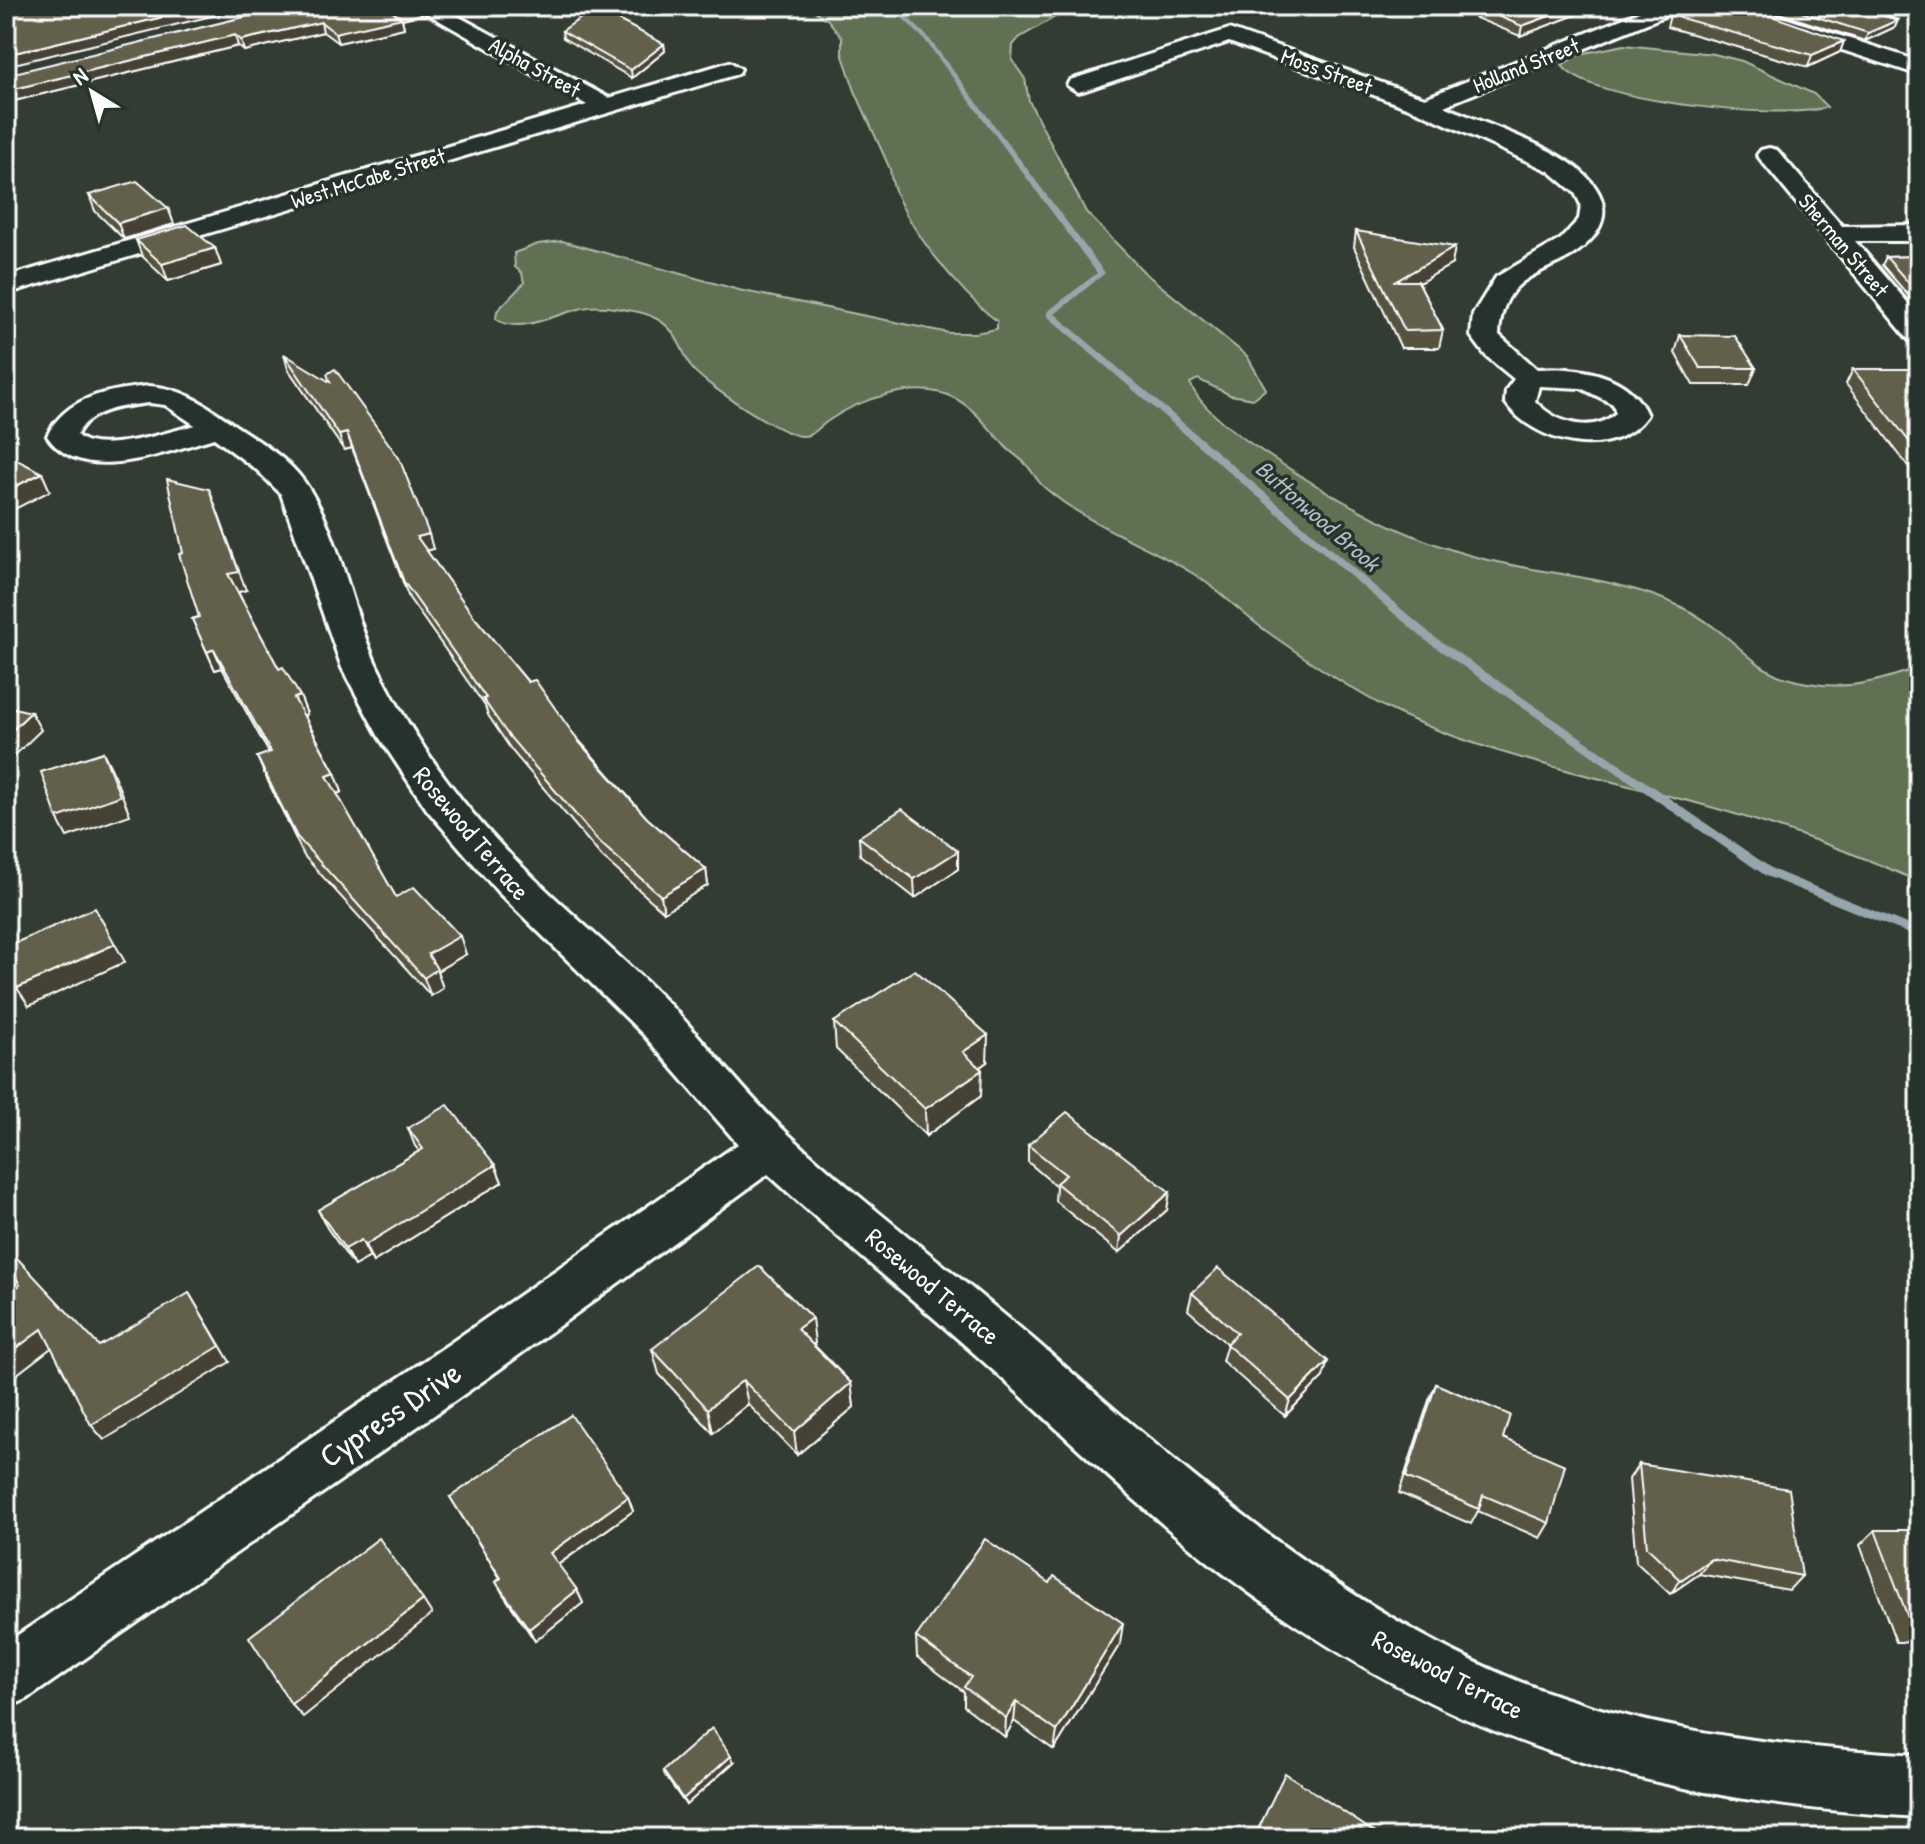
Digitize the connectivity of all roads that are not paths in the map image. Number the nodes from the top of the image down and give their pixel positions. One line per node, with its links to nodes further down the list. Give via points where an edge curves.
1 (424, 6): 7 (street, Alpha Street)
2 (1672, 6): 8 (street, Holland Street)
3 (1726, 6): 4 (street)
4 (1919, 68)
5 (730, 69): 7 (street, West McCabe Street)
6 (1078, 85): 8 (street, Moss Street, via 1229,35)
7 (605, 105): 12 (street, West McCabe Street)
8 (1425, 106): 14 (street, Moss Street, via 1544,158 1580,183 1591,198 1594,212 1583,233 1505,283 1487,314 1485,336)
9 (1769, 155): 11 (street, Sherman Street)
10 (1919, 233): 11 (street)
11 (1835, 234): 13 (street, Sherman Street)
12 (6, 286)
13 (1919, 334)
14 (1530, 378)
15 (219, 428): 16 (street, Rosewood Terrace, via 292,485 341,624 372,691 411,762 456,821 524,898 641,1004)
16 (770, 1147): 17 (street, Cypress Drive); 18 (street, Rosewood Terrace, via 1233,1545 1325,1609 1419,1664 1528,1715 1620,1743 1767,1772)
17 (6, 1678)
18 (1919, 1786)

